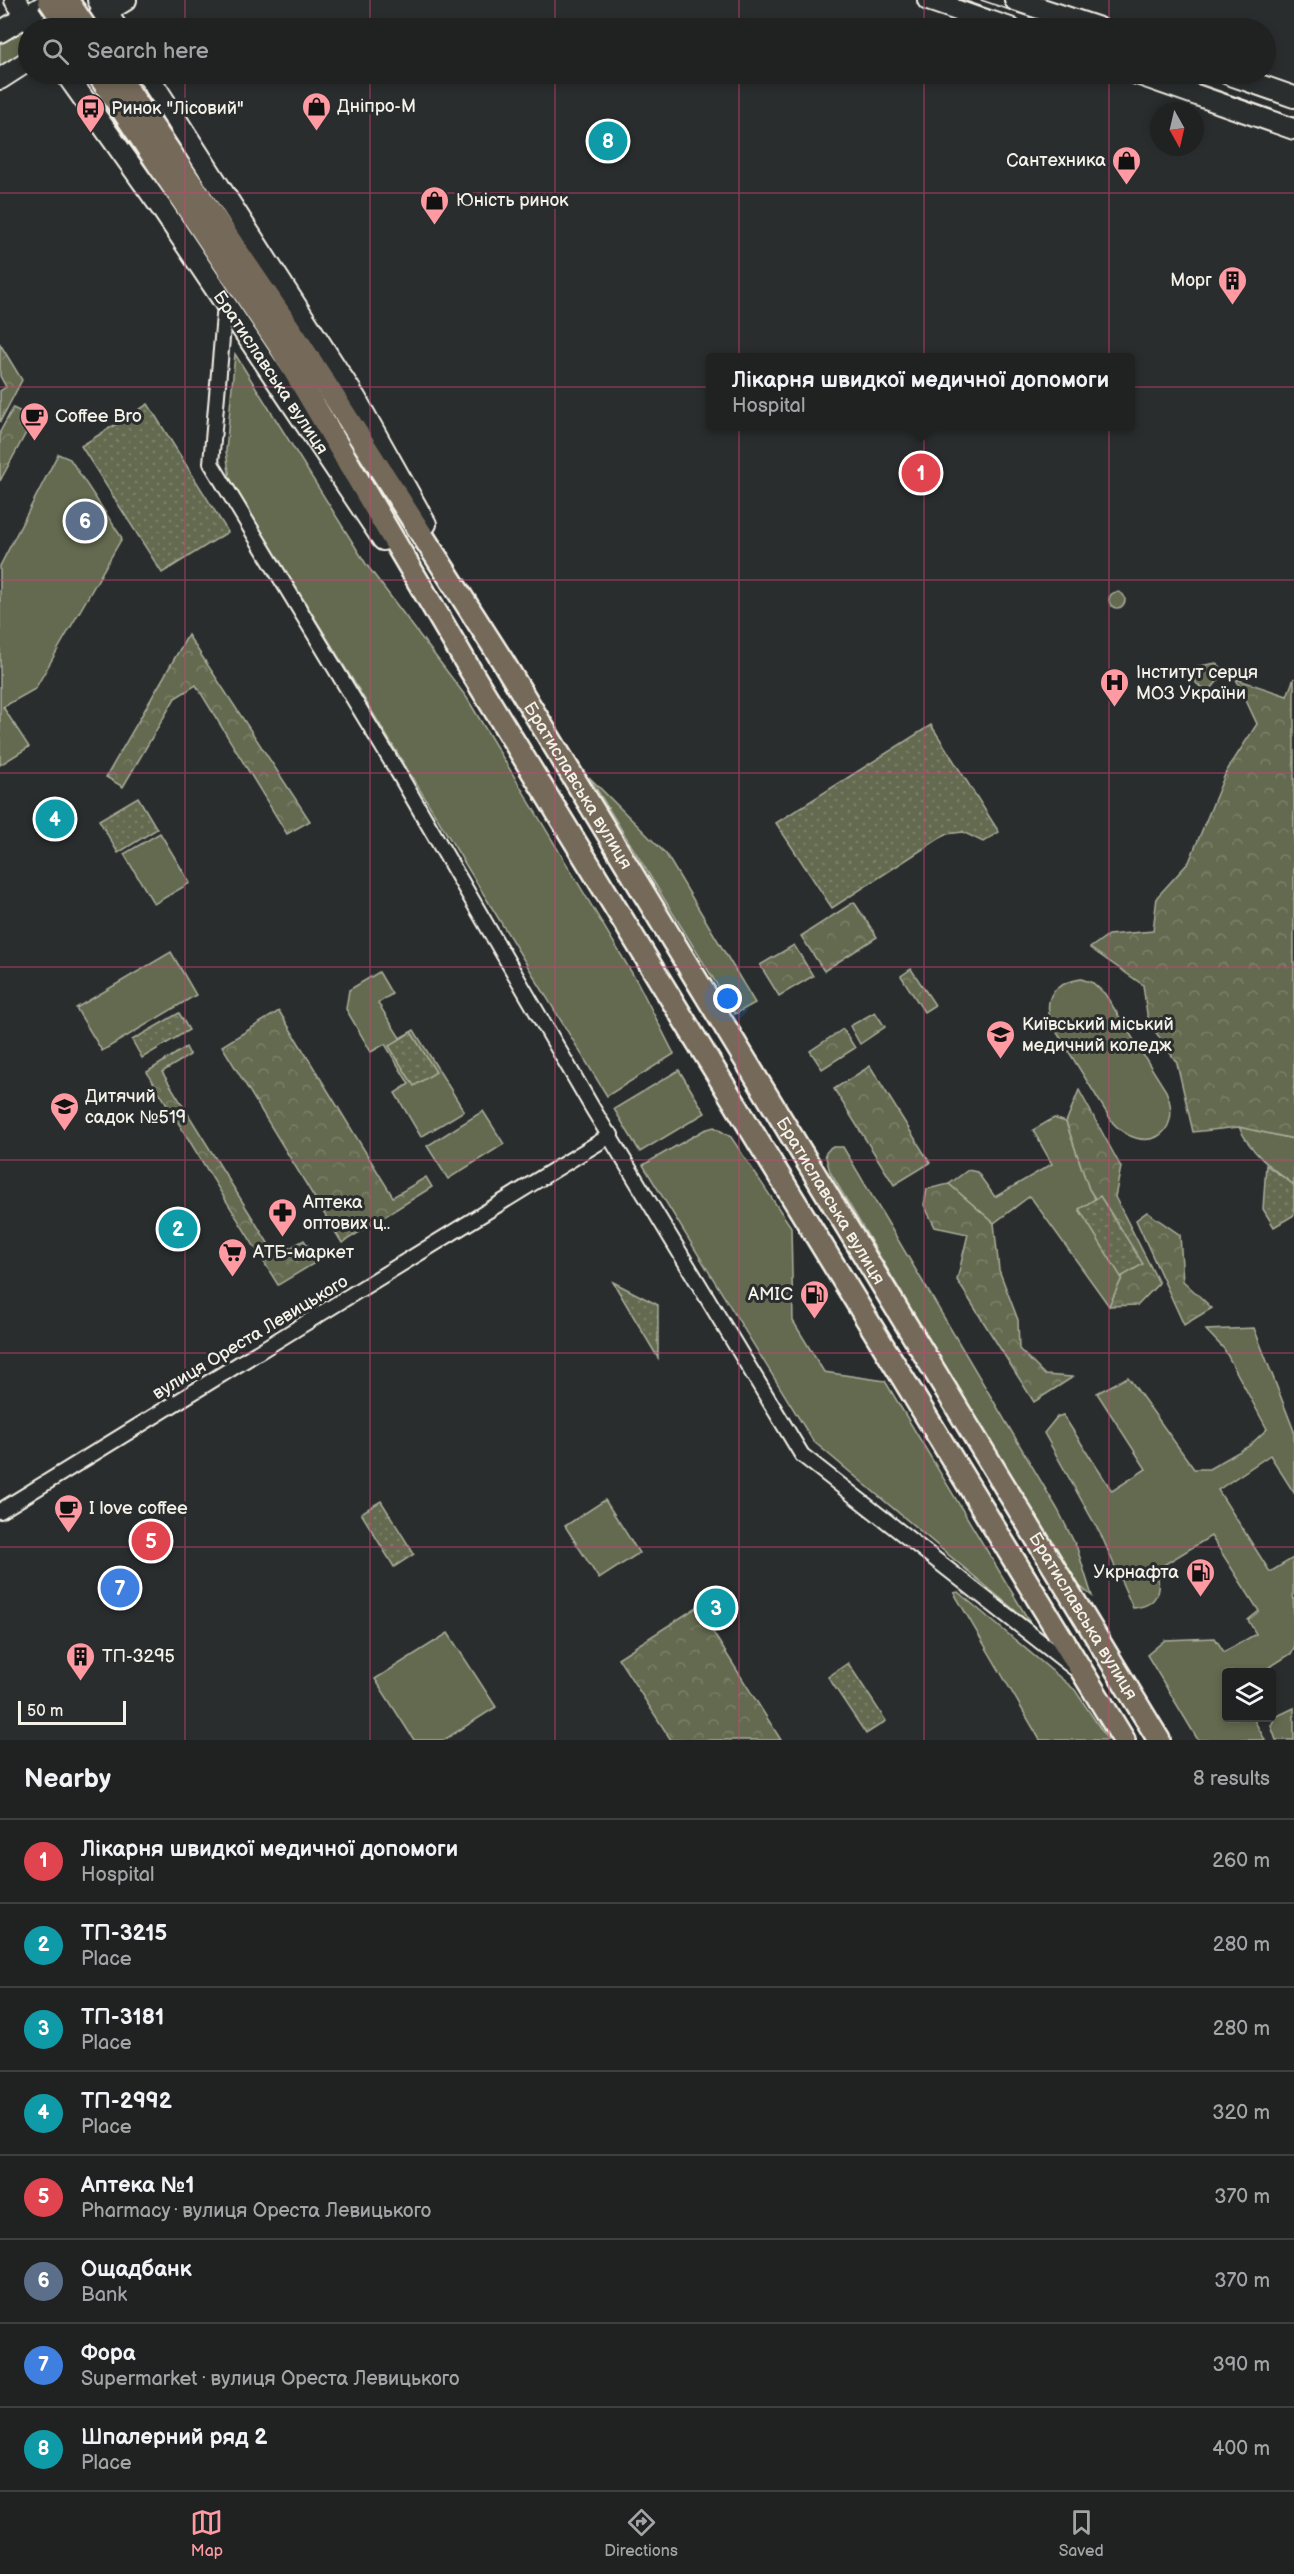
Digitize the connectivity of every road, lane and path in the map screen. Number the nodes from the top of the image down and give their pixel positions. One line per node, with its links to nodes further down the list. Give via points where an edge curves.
1 (49, 0): 9 (main road, bridge)
2 (54, 0): 8 (street)
3 (67, 0): 10 (main road, bridge)
4 (126, 0): 7 (street)
5 (928, 0): 11 (street)
6 (1015, 0): 12 (street)
7 (107, 14)
8 (26, 15)
9 (61, 18)
10 (79, 18)
11 (981, 18)
12 (1069, 18)
13 (18, 20): 14 (street)
14 (0, 32)
15 (18, 67): 16 (street)
16 (0, 79)
17 (74, 84): 25 (street, Братиславська вулиця)
18 (82, 84): 25 (street)
19 (105, 84): 27 (main road, Братиславська вулиця)
20 (123, 84): 27 (main road, Братиславська вулиця)
21 (153, 84): 29 (street, Братиславська вулиця, via 356,399)
22 (1166, 84): 26 (street)
23 (1257, 84): 24 (street)
24 (1294, 97)
25 (84, 98): 28 (street, Братиславська вулиця)
26 (1294, 129)
27 (226, 248): 29 (main road, Братиславська вулиця, via 297,339); 30 (main road, Братиславська вулиця)
28 (225, 304): 30 (street, Братиславська вулиця); 31 (street, via 212,463)
29 (502, 660): 35 (main road, Братиславська вулиця)
30 (472, 673): 33 (main road, Братиславська вулиця)
31 (611, 1136): 32 (street, вулиця Ореста Левицького); 33 (street, via 802,1455)
32 (0, 1511)
33 (1084, 1675): 34 (main road, Братиславська вулиця)
34 (1124, 1740)
35 (1160, 1740)

